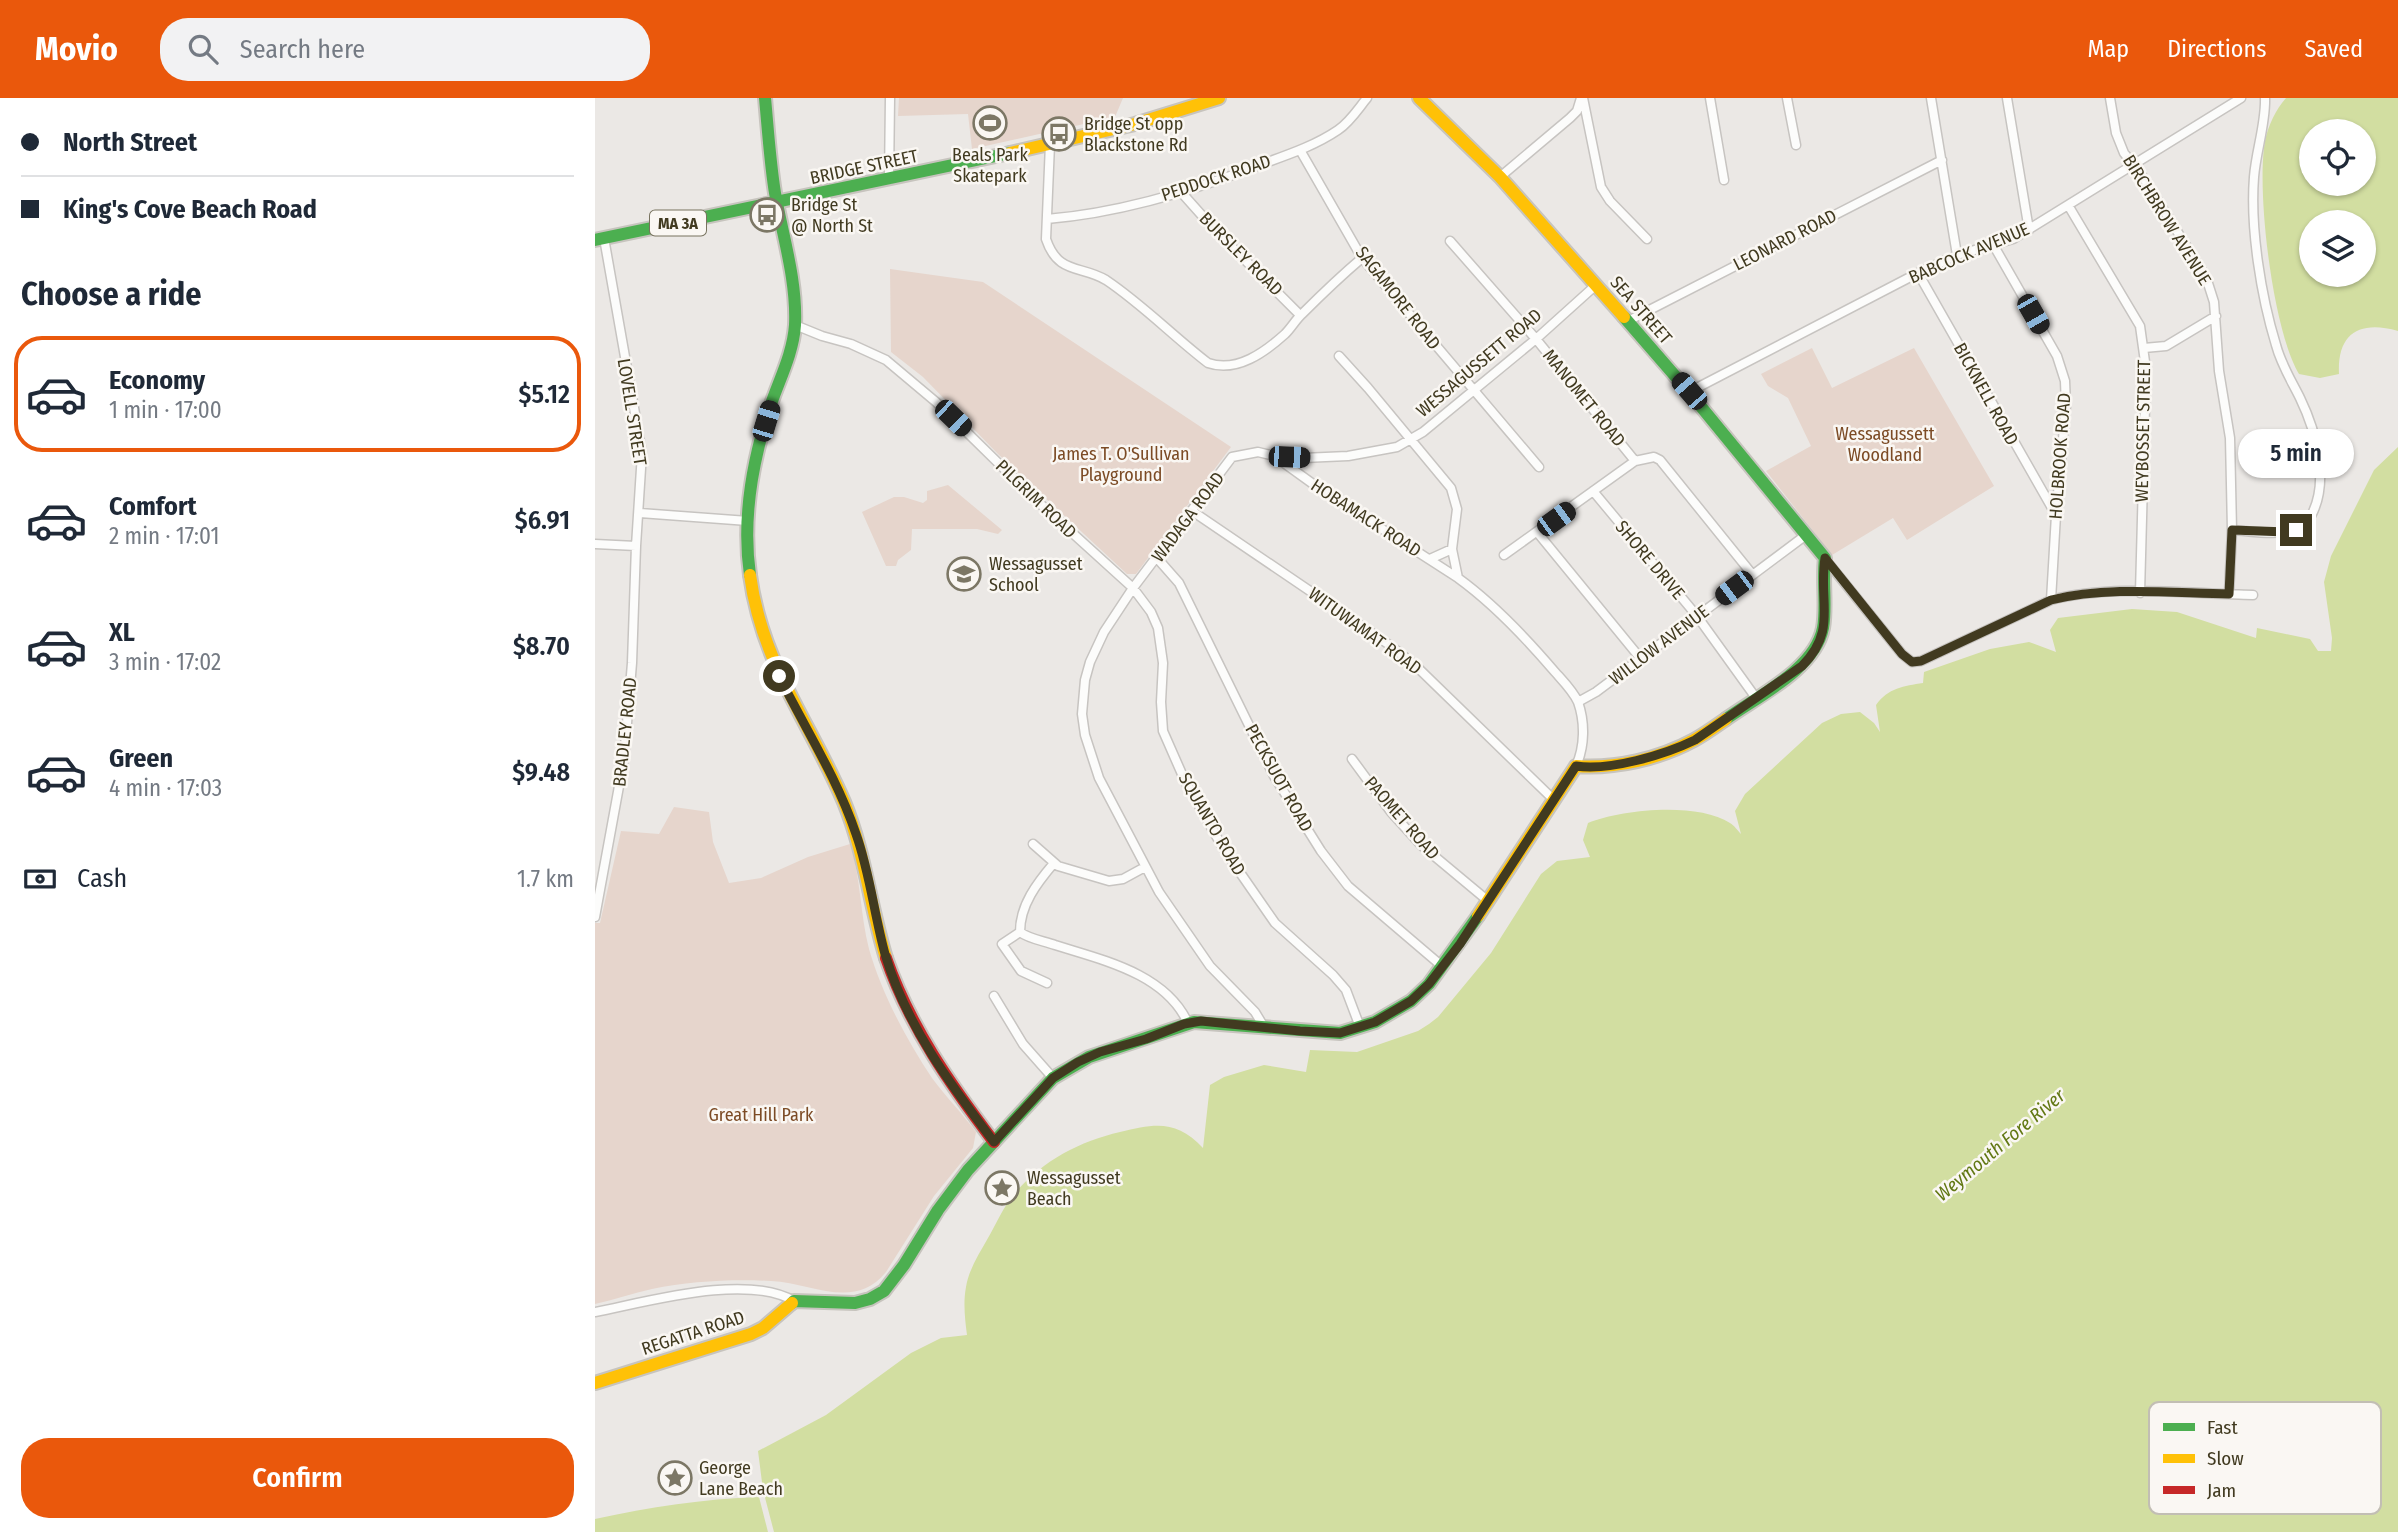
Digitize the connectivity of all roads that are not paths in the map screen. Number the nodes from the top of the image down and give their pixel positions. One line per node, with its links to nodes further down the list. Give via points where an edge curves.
1 (765, 98): 23 (street)
2 (890, 98): 20 (street)
3 (1219, 98): 14 (street, BRIDGE STREET / MA 3A, via 1145,123)
4 (1367, 98): 16 (street, PEDDOCK ROAD, via 1339,129)
5 (1419, 98): 19 (street, SEA STREET)
6 (1582, 98): 19 (street, via 1570,118); 28 (street, via 1601,187)
7 (1710, 98): 21 (street)
8 (1787, 98): 15 (street)
9 (1931, 98): 17 (street)
10 (2007, 98): 26 (street)
11 (2110, 98): 18 (street, BIRCHBROW AVENUE, via 2120,145)
12 (2265, 98): 53 (street, via 2253,186 2255,233 2276,346 2310,423 2320,480 2313,512 2300,528 2287,532)
13 (2236, 99): 18 (street, BABCOCK AVENUE)
14 (1050, 144): 20 (street, BRIDGE STREET / MA 3A); 25 (street)
15 (1796, 145)
16 (1300, 150): 22 (street, PEDDOCK ROAD); 32 (street, SAGAMORE ROAD)
17 (1942, 160): 31 (street); 37 (street, LEONARD ROAD)
18 (2133, 164): 24 (street, BABCOCK AVENUE); 36 (street, BIRCHBROW AVENUE, via 2206,277)
19 (1500, 177): 34 (street, SEA STREET)
20 (889, 180): 23 (street, BRIDGE STREET / MA 3A)
21 (1724, 180)
22 (1181, 192): 25 (street, PEDDOCK ROAD); 35 (street, BURSLEY ROAD)
23 (776, 202): 27 (street, BRIDGE STREET / MA 3A); 38 (street, via 789,257)
24 (2068, 205): 26 (street, BABCOCK AVENUE); 40 (street, WEYBOSSET STREET, via 2140,326)
25 (1047, 219): 35 (street, via 1051,254 1073,270 1104,279 1208,363 1231,366 1252,358 1286,333)
26 (2029, 230): 30 (street, BABCOCK AVENUE)
27 (599, 239): 50 (street, LOVELL STREET, via 642,453)
28 (1647, 239)
29 (1450, 241): 39 (street, MANOMET ROAD)
30 (1994, 246): 31 (street, BABCOCK AVENUE); 51 (street, HOLBROOK ROAD, via 2062,370 2066,406)
31 (1957, 255): 33 (street, BABCOCK AVENUE)
32 (1363, 258): 35 (street); 42 (street, SAGAMORE ROAD)
33 (1918, 273): 43 (street, BABCOCK AVENUE); 51 (street, BICKNELL ROAD)
34 (1596, 285): 37 (street, SEA STREET); 39 (street, WESSAGUSSETT ROAD)
35 (1300, 315)
36 (2216, 316): 40 (street, via 2166,346); 53 (street, BIRCHBROW AVENUE, via 2230,438)
37 (1627, 321): 43 (street, SEA STREET)
38 (795, 325): 52 (street, via 759,441); 65 (street, PILGRIM ROAD, via 886,360)
39 (1536, 339): 42 (street, WESSAGUSSETT ROAD); 46 (street, MANOMET ROAD)
40 (2144, 348): 66 (street, WEYBOSSET STREET)
41 (1339, 356): 44 (street)
42 (1472, 391): 44 (street, WESSAGUSSETT ROAD); 47 (street, SAGAMORE ROAD)
43 (1689, 391): 55 (street, SEA STREET)
44 (1412, 440): 45 (street, WADAGA ROAD, via 1373,453); 58 (street, WESSAGUSSETT ROAD, via 1454,497 1457,519)
45 (1275, 456): 49 (street, WADAGA ROAD, via 1258,452 1232,457); 62 (street, HOBAMACK ROAD)
46 (1635, 461): 48 (street); 63 (street, via 1660,460)
47 (1539, 467)
48 (1593, 491): 54 (street); 70 (street, SHORE DRIVE)
49 (1192, 511): 60 (street, WADAGA ROAD); 76 (street, WITUWAMAT ROAD, via 1408,660)
50 (640, 513): 52 (street); 57 (street, LOVELL STREET)
51 (2056, 515): 69 (street, HOLBROOK ROAD)
52 (748, 521): 90 (street, via 751,602 761,636 847,810 898,992 929,1053)
53 (2232, 530): 67 (street, BIRCHBROW AVENUE)
54 (1538, 533): 59 (street); 71 (street)
55 (1806, 535): 61 (street, SEA STREET); 63 (street, WILLOW AVENUE)
56 (595, 544): 57 (street)
57 (636, 545): 81 (street, BRADLEY ROAD, via 624,759)
58 (1452, 549): 62 (street); 64 (street, WESSAGUSSETT ROAD)
59 (1504, 555)
60 (1157, 558): 65 (street, WADAGA ROAD); 83 (street, PECKSUOT ROAD, via 1179,583 1274,776 1321,851 1348,886)
61 (1825, 558): 69 (street, SEA STREET, via 1912,662); 72 (street, via 1825,621 1819,646 1802,666)
62 (1430, 559): 64 (street, HOBAMACK ROAD)
63 (1752, 574): 70 (street, WILLOW AVENUE)
64 (1458, 578): 73 (street, via 1539,654)
65 (1133, 588): 79 (street, via 1090,662 1082,715 1099,778); 88 (street, SQUANTO ROAD, via 1158,628 1163,731 1185,781 1223,848 1275,923 1346,990)
66 (2140, 593): 67 (street); 69 (street)
67 (2229, 594): 68 (street)
68 (2253, 595)
69 (2051, 600)
70 (1697, 616): 71 (street, WILLOW AVENUE); 72 (street, SHORE DRIVE)
71 (1641, 659): 73 (street, WILLOW AVENUE)
72 (1756, 698): 75 (street, via 1680,747 1610,766)
73 (1578, 702): 75 (street, via 1583,742)
74 (1352, 759): 80 (street, PAOMET ROAD, via 1420,845)
75 (1576, 766): 76 (street)
76 (1553, 800): 80 (street)
77 (1033, 844): 78 (street)
78 (1054, 863): 79 (street, via 1113,881); 82 (street, via 1032,892)
79 (1145, 867): 87 (street, via 1194,945)
80 (1487, 900): 83 (street)
81 (595, 916)
82 (1020, 932): 84 (street, via 1002,944 1021,971); 86 (street, via 1136,972 1159,989)
83 (1443, 967): 88 (street, via 1411,1001)
84 (1047, 983)
85 (994, 996): 89 (street, via 1023,1044)
86 (1188, 1023): 87 (street); 89 (street, via 1089,1057)
87 (1264, 1027): 88 (street, via 1331,1033)
88 (1360, 1027)
89 (1053, 1078): 90 (street)
90 (994, 1142): 91 (street, via 938,1210 891,1284 855,1303)
91 (794, 1301): 92 (street, via 762,1292 695,1291); 93 (street, REGATTA ROAD, via 751,1334)
92 (595, 1312)
93 (595, 1383)

